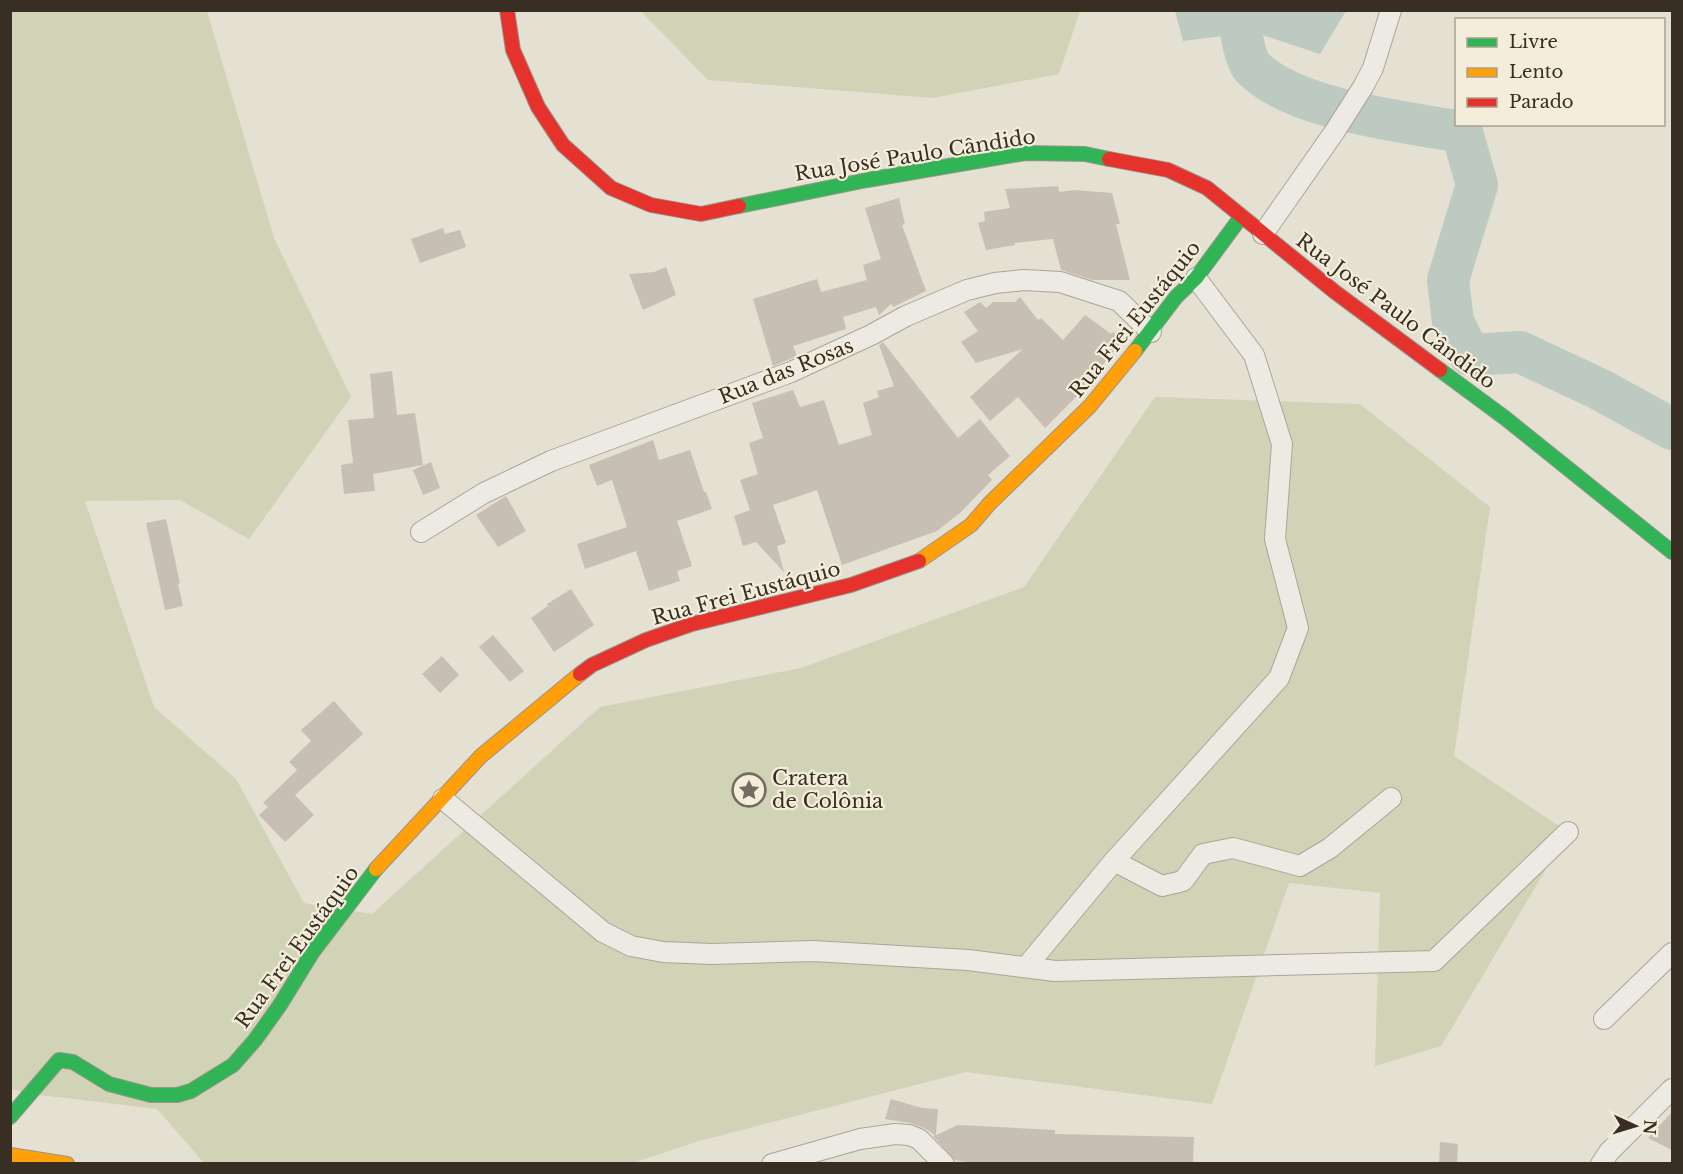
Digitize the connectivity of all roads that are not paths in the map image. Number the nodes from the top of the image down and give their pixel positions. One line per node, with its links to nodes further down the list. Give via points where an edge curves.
1 (507, 10): 3 (street, Rua José Paulo Cândido, via 513,50 538,107 563,145 610,188 651,205 701,213 1024,153 1085,154 1168,170 1206,188)
2 (1391, 10): 4 (street, via 1364,87)
3 (1241, 217): 4 (street, Rua José Paulo Cândido); 5 (street, Rua Frei Eustáquio)
4 (1263, 234): 8 (street, Rua José Paulo Cândido, via 1505,418)
5 (1196, 278): 6 (street, Rua Frei Eustáquio, via 1176,297); 12 (street, via 1254,355 1282,444 1275,539 1298,628 1279,678)
6 (1151, 332): 7 (street, Rua das Rosas, via 1119,301 1060,282 1024,280 967,290 791,372 551,460 484,493); 10 (street, Rua Frei Eustáquio, via 1090,406 971,525 937,550 920,561 851,585 692,624 591,665 482,756)
7 (421, 532)
8 (1672, 552)
9 (1391, 798): 12 (street, via 1330,848 1300,866 1233,848 1203,854 1183,881 1162,886)
10 (443, 799): 14 (street, via 603,932 631,946 712,954 813,951); 17 (street, Rua Frei Eustáquio, via 367,879 255,1040 233,1065 191,1091 151,1095 109,1084 73,1062 59,1060)
11 (1568, 832): 14 (street, via 1434,962 1055,971)
12 (1114, 861): 14 (street)
13 (1672, 953): 15 (street)
14 (1026, 967)
15 (1604, 1019)
16 (1672, 1089): 22 (street)
17 (10, 1118)
18 (10, 1155): 19 (street)
19 (67, 1164)
20 (772, 1164): 21 (street, via 860,1139 895,1134 920,1139)
21 (944, 1164)
22 (1600, 1164)

